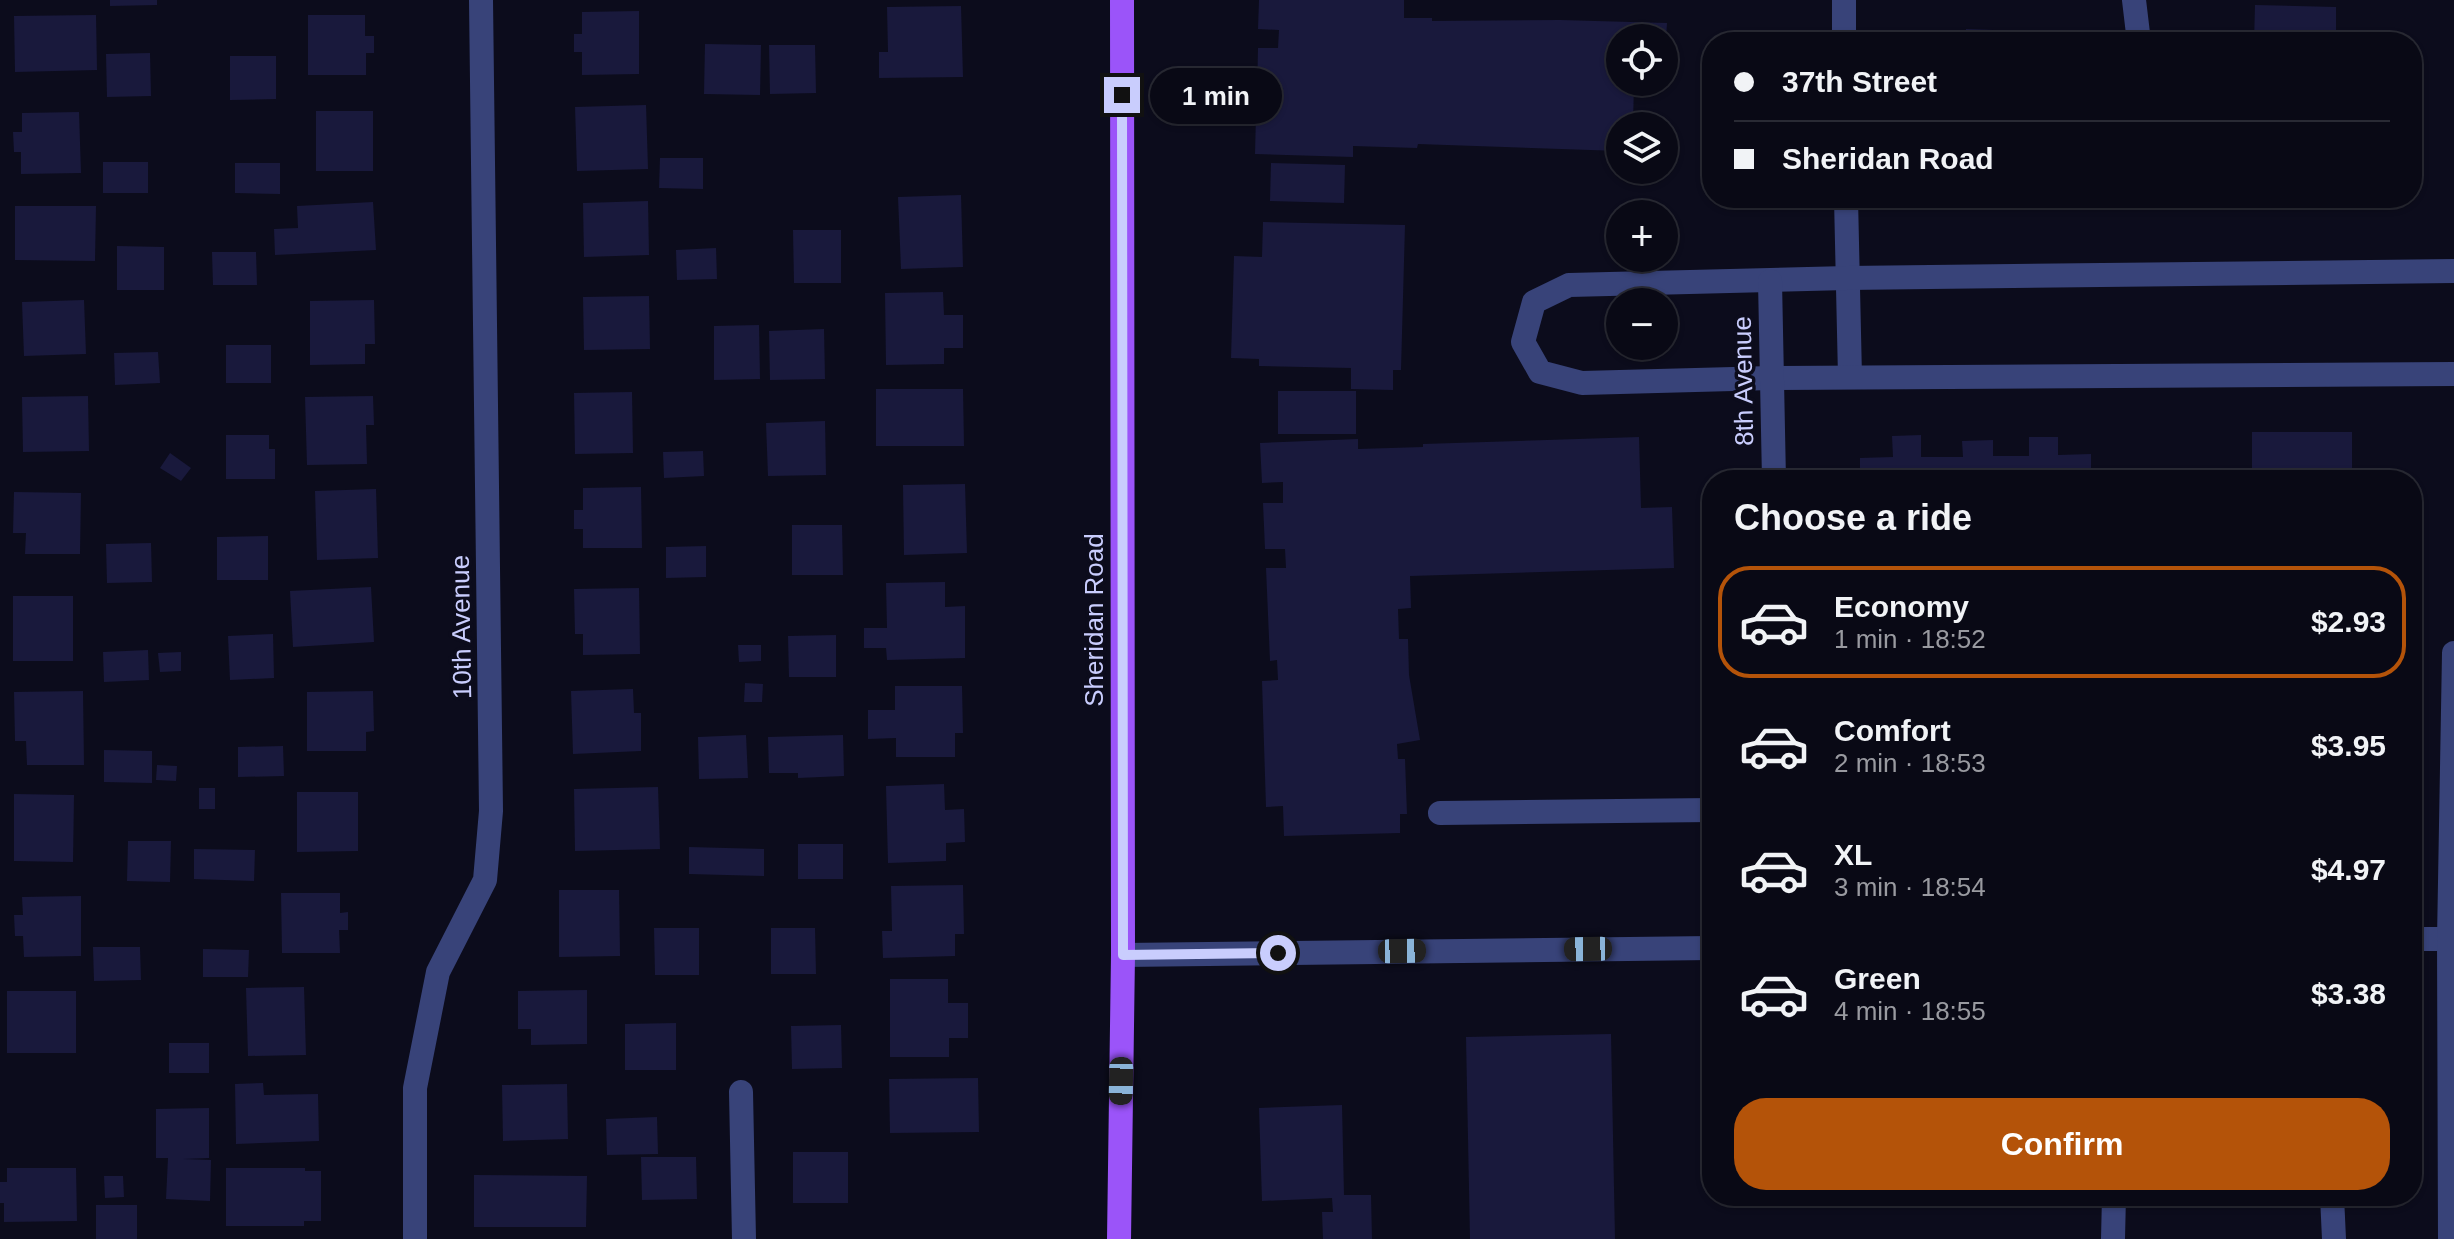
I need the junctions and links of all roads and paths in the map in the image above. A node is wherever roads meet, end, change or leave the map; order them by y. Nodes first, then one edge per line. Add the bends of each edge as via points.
1 (481, 0) edge
2 (1122, 0) edge
3 (1844, 0) edge
4 (2134, 0) edge
5 (1844, 32) edge
6 (2138, 32) edge
7 (1846, 208) edge
8 (2454, 271) edge
9 (1847, 278) junction
10 (1770, 281) junction
11 (2454, 374) edge
12 (1850, 377) junction
13 (1771, 378) junction
14 (1774, 470) edge
15 (2454, 653) edge
16 (1702, 810) edge
17 (1440, 813) dead end
18 (2422, 939) edge
19 (2452, 939) edge
20 (1702, 948) edge
21 (1123, 955) junction
22 (741, 1092) dead end
23 (2114, 1206) edge
24 (2332, 1206) edge
25 (415, 1239) edge
26 (744, 1239) edge
27 (1119, 1239) edge
28 (2113, 1239) edge
29 (2334, 1239) edge
30 (2450, 1239) edge

1 - 25 street, 10th Avenue via 491,811 485,880 438,972 415,1088
2 - 21 main road, Sheridan Road
3 - 5 street
4 - 6 street
7 - 9 street
8 - 9 street
9 - 10 street
9 - 12 street
10 - 13 street, 8th Avenue
10 - 13 street via 1569,285 1534,302 1523,342 1540,372 1582,383
11 - 12 street
12 - 13 street
13 - 14 street, 8th Avenue
15 - 19 street
16 - 17 street
18 - 19 street
19 - 30 street
20 - 21 street
21 - 27 main road, Sheridan Road
22 - 26 street
23 - 28 street
24 - 29 street

